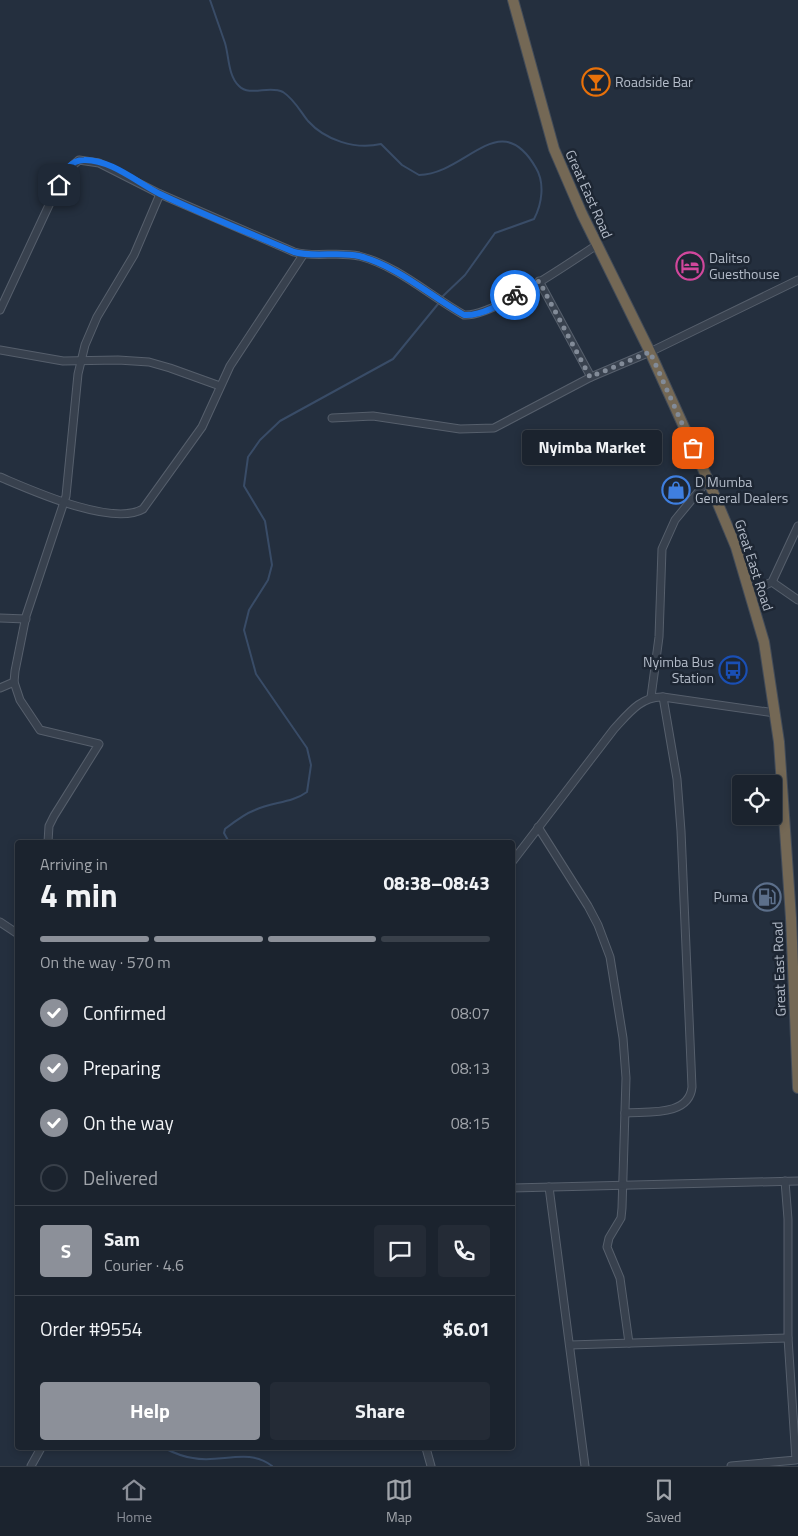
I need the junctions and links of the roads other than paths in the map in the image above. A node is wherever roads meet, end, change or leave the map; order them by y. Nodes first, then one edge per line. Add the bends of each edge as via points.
1 (513, 0) edge
2 (160, 194) junction
3 (597, 245) junction
4 (303, 255) junction
5 (798, 280) edge
6 (539, 281) junction
7 (0, 310) edge
8 (0, 350) edge
9 (650, 352) junction
10 (80, 362) junction
11 (590, 377) junction
12 (220, 386) junction
13 (332, 418) dead end
14 (0, 477) edge
15 (708, 480) junction
16 (64, 503) junction
17 (798, 526) edge
18 (772, 582) junction
19 (750, 592) junction
20 (798, 600) edge
21 (0, 618) edge
22 (26, 619) junction
23 (14, 682) junction
24 (0, 688) edge
25 (652, 697) junction
26 (663, 697) junction
27 (775, 713) junction
28 (538, 827) junction
29 (48, 840) edge
30 (515, 858) edge
31 (0, 922) edge
32 (15, 932) edge
33 (798, 1088) edge
34 (625, 1113) junction
35 (785, 1181) junction
36 (798, 1181) edge
37 (623, 1185) junction
38 (549, 1187) junction
39 (515, 1188) edge
40 (788, 1338) junction
41 (629, 1343) junction
42 (570, 1345) junction
43 (40, 1450) edge
44 (427, 1450) edge
45 (31, 1466) edge
46 (431, 1466) edge
47 (585, 1466) edge
48 (731, 1466) edge

1 - 3 highway, Great East Road via 554,149
2 - 4 street
2 - 7 street via 99,163 84,160 70,166
2 - 10 street via 130,262 92,327
3 - 6 street
3 - 9 highway, Great East Road
4 - 6 street via 343,253 366,258 464,315 500,304
4 - 12 street via 243,344
5 - 9 street
6 - 11 street
8 - 10 street
9 - 11 street
9 - 15 highway, Great East Road
10 - 12 street via 148,362
10 - 16 street
11 - 13 street via 494,428 460,428 373,416
12 - 16 street via 202,427 143,509 134,513 117,513
14 - 16 street
15 - 19 highway, Great East Road via 736,547
15 - 25 street via 675,520 662,550 659,637
16 - 22 street
17 - 18 street
18 - 19 street
18 - 20 street
19 - 27 highway, Great East Road via 770,673
21 - 22 street
22 - 23 street
23 - 24 street
23 - 29 street via 20,700 40,730 99,744 54,816
25 - 26 street
25 - 28 street via 635,707 614,729
26 - 27 street
26 - 34 street via 677,779 681,830 692,1087 689,1098 679,1108
27 - 33 highway, Great East Road via 791,918
28 - 30 street
28 - 34 street via 588,906 610,957 623,1038
31 - 32 street
34 - 37 street
35 - 36 street
35 - 37 street
35 - 40 street
37 - 38 street
37 - 41 street via 621,1218 607,1247 620,1278
38 - 39 street
38 - 42 street
40 - 41 street
40 - 48 street via 796,1460
41 - 42 street
42 - 47 street
43 - 45 street
44 - 46 street

